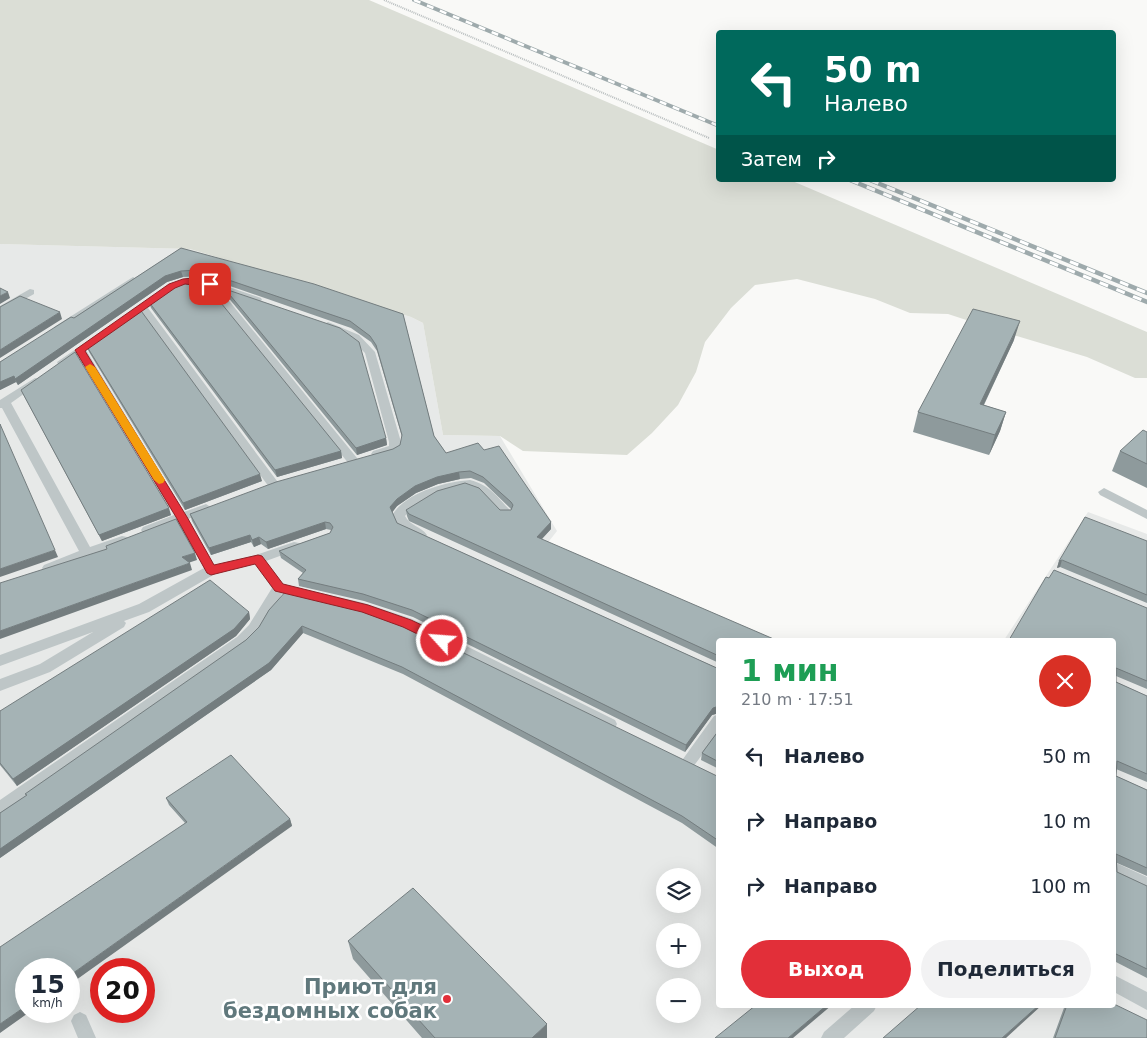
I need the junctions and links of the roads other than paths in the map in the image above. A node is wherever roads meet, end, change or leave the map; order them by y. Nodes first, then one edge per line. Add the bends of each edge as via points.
1 (141, 274) edge
2 (210, 284) junction
3 (30, 292) dead end
4 (264, 303) edge
5 (142, 307) junction
6 (0, 310) edge
7 (319, 322) edge
8 (50, 333) edge
9 (80, 350) junction
10 (2, 403) edge
11 (273, 484) edge
12 (1104, 492) dead end
13 (218, 504) edge
14 (506, 513) edge
15 (1147, 515) edge
16 (181, 517) junction
17 (310, 541) edge
18 (435, 541) edge
19 (86, 554) junction
20 (258, 559) junction
21 (41, 570) edge
22 (211, 570) junction
23 (279, 588) junction
24 (144, 608) junction
25 (0, 661) edge
26 (0, 685) edge
27 (716, 724) edge
28 (627, 732) edge
29 (704, 770) edge
30 (0, 809) edge
31 (1116, 870) edge
32 (1147, 885) edge
33 (1116, 984) edge
34 (1147, 1001) edge
35 (865, 1008) edge
36 (80, 1021) dead end
37 (87, 1038) edge
38 (830, 1038) edge

1 - 8 lane
2 - 4 lane
2 - 5 lane via 193,281 175,285
2 - 7 lane via 349,462 395,448 370,352 346,331
3 - 6 lane
5 - 9 lane
5 - 11 lane
9 - 10 lane
9 - 16 lane
10 - 19 lane
12 - 15 lane
13 - 16 lane
14 - 18 lane via 478,486 470,484 414,500 402,508 398,515 403,525
16 - 19 lane
16 - 22 lane
17 - 20 lane
19 - 21 lane
20 - 22 lane
20 - 23 lane
22 - 24 lane
23 - 28 lane via 364,608 407,623
23 - 30 lane via 254,629 242,641
24 - 25 lane
24 - 26 lane via 45,668
27 - 29 lane via 684,761
31 - 32 lane
33 - 34 lane
35 - 38 lane
36 - 37 lane

